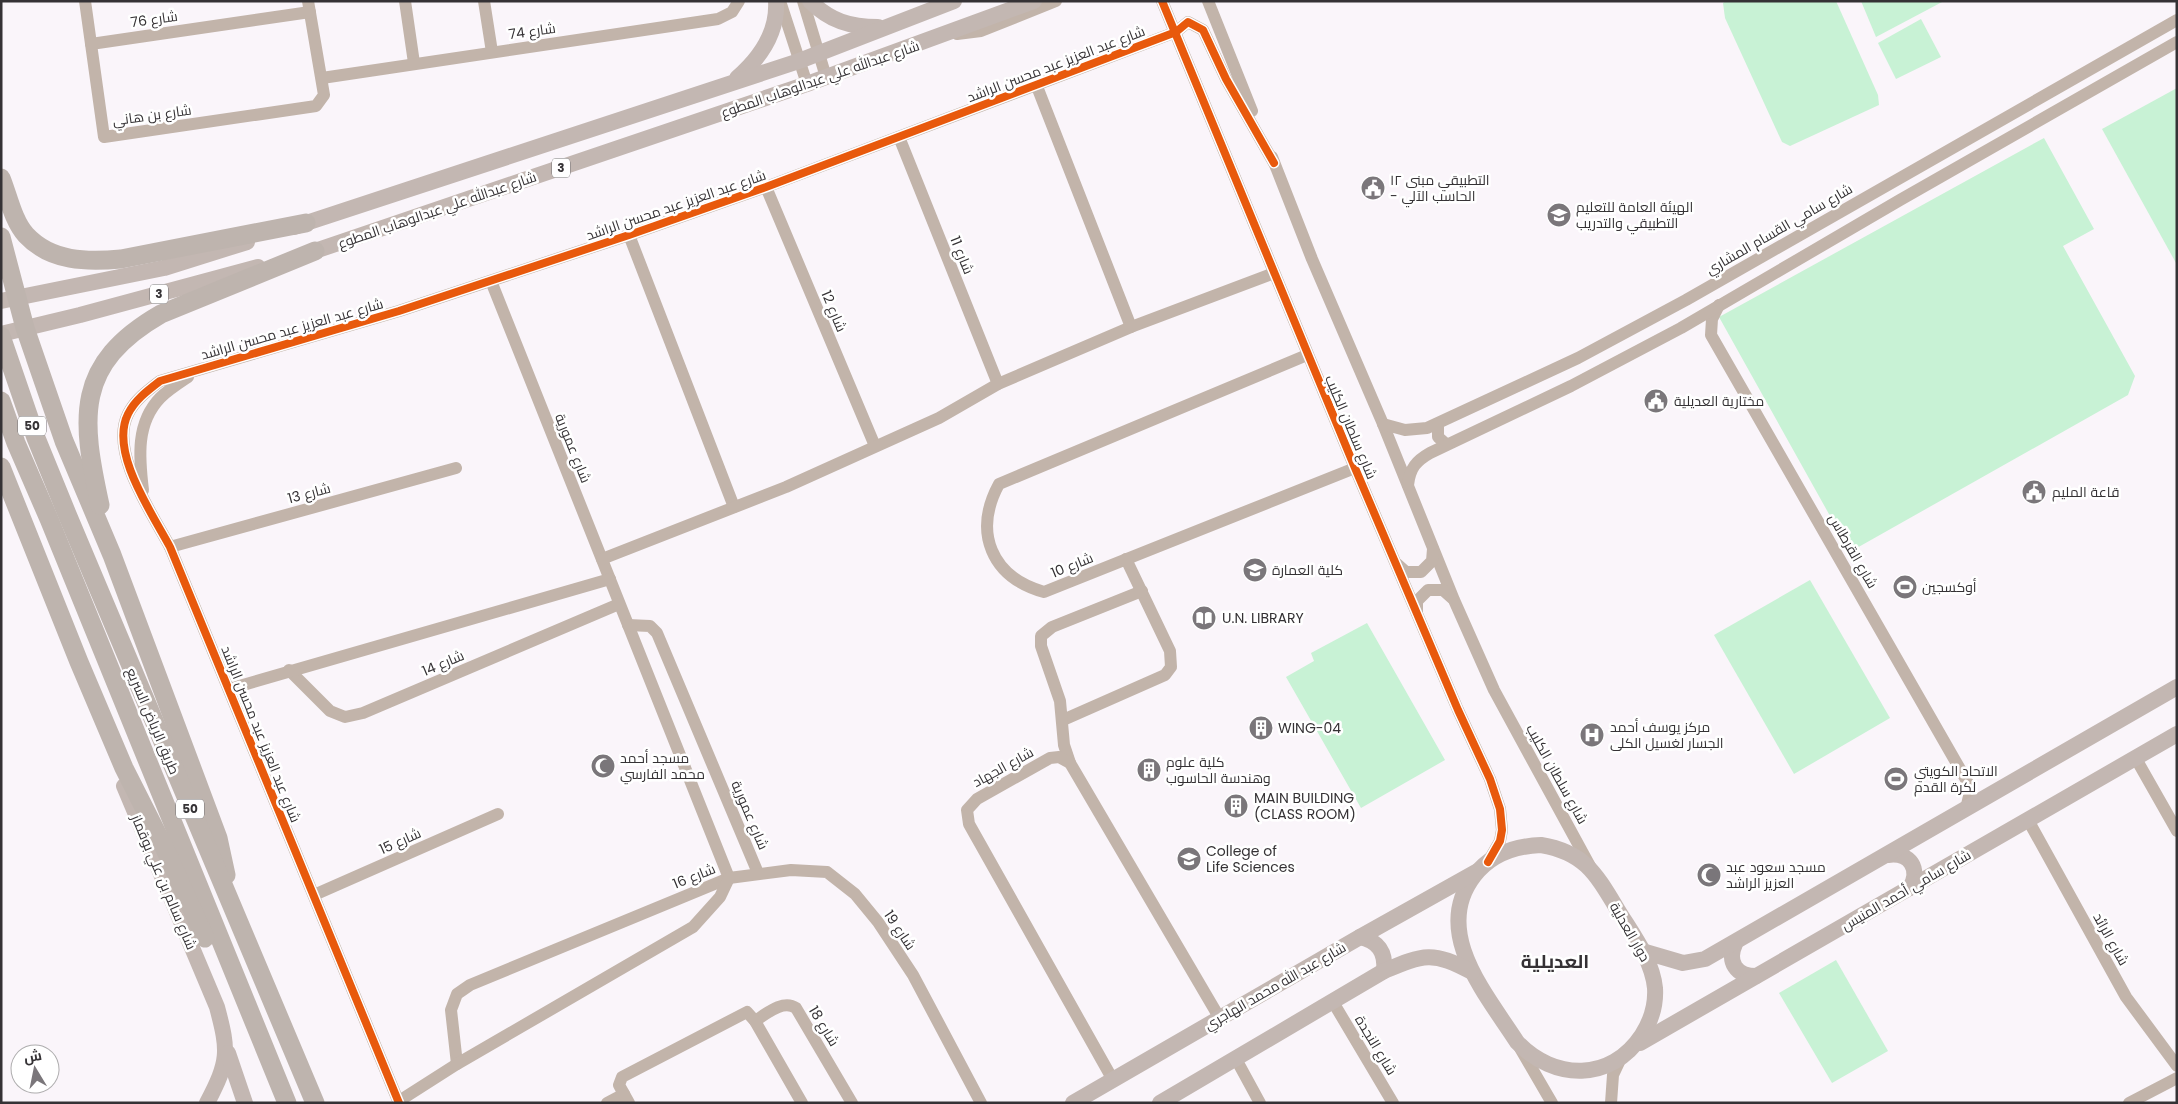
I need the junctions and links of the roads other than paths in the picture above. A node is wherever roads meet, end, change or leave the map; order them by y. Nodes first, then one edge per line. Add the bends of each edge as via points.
1 (85, 1) edge
2 (405, 1) edge
3 (484, 1) edge
4 (739, 1) edge
5 (778, 1) edge
6 (803, 1) edge
7 (810, 1) edge
8 (954, 1) edge
9 (1034, 1) edge
10 (1056, 1) edge
11 (1162, 1) edge
12 (1208, 1) edge
13 (309, 7) edge
14 (2177, 20) edge
15 (898, 24) junction
16 (1176, 32) junction
17 (940, 37) junction
18 (2177, 42) edge
19 (91, 44) junction
20 (492, 52) junction
21 (819, 54) junction
22 (799, 61) junction
23 (414, 63) junction
24 (826, 77) junction
25 (322, 78) junction
26 (807, 84) junction
27 (1036, 84) junction
28 (718, 88) junction
29 (899, 137) junction
30 (1274, 163) junction
31 (1, 178) edge
32 (1891, 183) junction
33 (766, 187) junction
34 (1869, 195) junction
35 (1900, 200) junction
36 (1880, 211) junction
37 (306, 223) junction
38 (629, 235) junction
39 (1, 237) edge
40 (315, 251) junction
41 (1274, 273) junction
42 (491, 281) junction
43 (8, 300) edge
44 (1719, 306) junction
45 (1131, 327) junction
46 (24, 328) junction
47 (1681, 328) junction
48 (1, 335) edge
49 (1711, 335) junction
50 (1307, 355) junction
51 (196, 371) junction
52 (1, 373) edge
53 (998, 384) junction
54 (46, 388) junction
55 (1, 401) edge
56 (1383, 424) junction
57 (1438, 424) junction
58 (1446, 444) junction
59 (875, 446) junction
60 (1, 467) edge
61 (456, 468) dead end
62 (1355, 468) junction
63 (1, 476) edge
64 (1408, 486) junction
65 (144, 496) junction
66 (734, 507) junction
67 (21, 512) junction
68 (58, 517) junction
69 (1432, 546) junction
70 (170, 547) junction
71 (112, 555) junction
72 (602, 559) junction
73 (1126, 559) junction
74 (1395, 562) junction
75 (610, 580) junction
76 (1142, 591) junction
77 (1454, 600) junction
78 (619, 604) junction
79 (1417, 616) junction
80 (628, 625) junction
81 (79, 662) junction
82 (289, 670) junction
83 (2177, 686) edge
84 (229, 689) junction
85 (1063, 720) junction
86 (2177, 734) edge
87 (2135, 757) junction
88 (1070, 763) junction
89 (1968, 782) junction
90 (1996, 792) junction
91 (1966, 809) junction
92 (498, 814) dead end
93 (2028, 820) junction
94 (2177, 831) edge
95 (1888, 855) junction
96 (1483, 867) junction
97 (1591, 868) junction
98 (758, 873) junction
99 (728, 878) junction
100 (1910, 888) junction
101 (314, 896) junction
102 (228, 899) junction
103 (1360, 937) junction
104 (1734, 944) junction
105 (1642, 951) junction
106 (1384, 971) junction
107 (1472, 972) junction
108 (1756, 976) junction
109 (1333, 1002) junction
110 (1219, 1017) junction
111 (755, 1021) junction
112 (1517, 1042) junction
113 (1636, 1045) junction
114 (227, 1049) junction
115 (264, 1052) junction
116 (1621, 1058) junction
117 (1236, 1059) junction
118 (456, 1064) junction
119 (2177, 1066) edge
120 (2177, 1078) edge
121 (1113, 1080) junction
122 (626, 1098) edge
123 (399, 1102) edge
124 (207, 1103) edge
125 (245, 1103) edge
126 (287, 1103) edge
127 (316, 1103) edge
128 (607, 1103) edge
129 (802, 1103) edge
130 (852, 1103) edge
131 (981, 1103) edge
132 (1073, 1103) edge
133 (1160, 1103) edge
134 (1260, 1103) edge
135 (1393, 1103) edge
136 (1552, 1103) edge
137 (1611, 1103) edge
138 (2129, 1103) edge

1 - 19 street, شارع بن هاني
2 - 23 street
3 - 20 street
4 - 20 street, شارع 74 via 732,12 718,19
5 - 22 street
5 - 28 main road via 773,29 765,48 753,65
6 - 21 street
7 - 15 main road via 838,22 858,27
8 - 15 main road, شارع عبدالله علي عبدالوهاب المطوع / 3
9 - 17 main road, شارع عبدالله علي عبدالوهاب المطوع / 3
10 - 17 street via 981,31
11 - 16 street, شارع سلطان الكليب
12 - 30 street, شارع سلطان الكليب
13 - 19 street, شارع 76
13 - 25 street
14 - 32 street, شارع سامي القسام المشاري
15 - 21 main road, شارع عبدالله علي عبدالوهاب المطوع / 3
16 - 27 street, شارع عبد العزيز عبد محسن الراشد
16 - 30 street, شارع عبد العزيز عبد محسن الراشد via 1188,22 1203,30 1226,79
16 - 41 street, شارع سلطان الكليب
17 - 24 main road, شارع عبدالله علي عبدالوهاب المطوع / 3
18 - 35 street
19 - 25 street, شارع بن هاني via 104,137 310,108 322,101
20 - 23 street, شارع 74
21 - 22 main road, شارع عبدالله علي عبدالوهاب المطوع / 3
21 - 24 street
22 - 26 street
22 - 28 main road, شارع عبدالله علي عبدالوهاب المطوع / 3
23 - 25 street, شارع 74
24 - 26 main road, شارع عبدالله علي عبدالوهاب المطوع / 3
26 - 40 main road, شارع عبدالله علي عبدالوهاب المطوع / 3
27 - 29 street, شارع عبد العزيز عبد محسن الراشد
27 - 45 street
28 - 37 main road, شارع عبدالله علي عبدالوهاب المطوع / 3
29 - 33 street, شارع عبد العزيز عبد محسن الراشد
29 - 53 street, شارع 11
30 - 56 street, شارع سلطان الكليب
31 - 37 highway via 25,234 43,249 70,259 121,259
32 - 34 street, شارع سامي القسام المشاري
32 - 35 street via 1891,191
33 - 38 street, شارع عبد العزيز عبد محسن الراشد
33 - 59 street, شارع 12
34 - 36 street via 1876,200
34 - 57 street, شارع سامي القسام المشاري via 1578,358
35 - 36 street
36 - 44 street
37 - 43 main road, شارع عبدالله علي عبدالوهاب المطوع / 3 via 164,268
38 - 42 street, شارع عبد العزيز عبد محسن الراشد
38 - 66 street
39 - 43 highway
40 - 46 main road, شارع عبدالله علي عبدالوهاب المطوع / 3
40 - 71 highway via 161,314 138,327 105,362 92,387 87,412 87,439
41 - 45 street
41 - 50 street, شارع سلطان الكليب
42 - 51 street, شارع عبد العزيز عبد محسن الراشد
42 - 72 street, شارع عمورية
43 - 46 highway
44 - 47 street
44 - 49 street via 1712,319
45 - 53 street
46 - 48 main road, شارع عبدالله علي عبدالوهاب المطوع / 3
46 - 54 highway
47 - 49 street
47 - 58 street via 1578,382
48 - 68 highway, طريق الرياض السريع / 50 via 36,438
49 - 89 street, شارع القرطاس
50 - 62 street, شارع سلطان الكليب
50 - 73 street, شارع 10 via 1000,484 992,497 986,528 995,557 1004,570 1029,588 1044,592
51 - 65 street, شارع عبد العزيز عبد محسن الراشد via 160,398 148,416 140,436
51 - 65 street, شارع عبد العزيز عبد محسن الراشد via 160,381 140,397 127,415 122,433 125,454 129,470
52 - 54 highway via 18,370 29,374
53 - 59 street via 939,418
54 - 71 highway via 64,441
55 - 68 highway, طريق الرياض السريع / 50 via 16,443
56 - 57 street, شارع سامي القسام المشاري via 1416,430
56 - 64 street, شارع سلطان الكليب
57 - 58 street via 1438,436
58 - 64 street via 1415,463
59 - 66 street
60 - 67 highway
61 - 70 street, شارع 13
62 - 73 street, شارع 10
62 - 74 street, شارع سلطان الكليب
63 - 67 highway
64 - 69 street, شارع سلطان الكليب
65 - 70 street, شارع عبد العزيز عبد محسن الراشد
66 - 72 street
67 - 81 highway
68 - 102 highway, طريق الرياض السريع / 50
68 - 115 highway, طريق الرياض السريع / 50
69 - 74 street via 1432,561 1421,572 1406,572
69 - 77 street, شارع سلطان الكليب
70 - 84 street, شارع عبد العزيز عبد محسن الراشد
71 - 102 highway via 218,838
72 - 75 street, شارع عمورية
73 - 76 street
74 - 79 street, شارع سلطان الكليب
75 - 78 street, شارع عمورية
75 - 82 street
76 - 85 street via 1052,627 1041,636 1040,646 1060,701
76 - 85 street via 1170,651 1172,662 1169,672
77 - 79 street via 1443,590 1428,590 1417,601
77 - 97 street, شارع سلطان الكليب via 1494,690
78 - 80 street, شارع عمورية
78 - 82 street, شارع 14 via 363,713 345,717 330,711
79 - 96 street, شارع سلطان الكليب via 1490,779 1500,809 1500,840
80 - 98 street, شارع عمورية via 650,626 658,633
80 - 99 street, شارع عمورية
81 - 114 main road, شارع سالم بن علي بوقماز via 105,739 217,1007
81 - 115 highway via 124,768 165,848 239,1015
82 - 84 street
83 - 90 main road
84 - 101 street, شارع عبد العزيز عبد محسن الراشد
85 - 88 street via 1064,744
86 - 87 main road, شارع سامي أحمد المنيس
87 - 93 main road, شارع سامي أحمد المنيس
87 - 94 street
88 - 110 street
88 - 121 street, شارع الجهاد via 1059,757 1050,758 977,798 970,804 966,815
89 - 90 street via 1981,790
89 - 91 street
90 - 91 main road
91 - 95 main road
92 - 101 street, شارع 15
93 - 100 main road, شارع سامي أحمد المنيس
93 - 119 street, شارع الرائد via 2126,997
95 - 100 main road via 1906,856 1912,863 1916,871
95 - 104 main road
96 - 97 main road, دوار العدلية via 1513,849 1541,845 1568,852
96 - 103 main road, شارع عبد الله محمد الهاجري
96 - 107 main road, دوار العدلية via 1464,894 1458,920 1462,946
97 - 105 main road, دوار العدلية
98 - 99 street, شارع 19
98 - 131 street, شارع 19 via 791,870 828,872 855,894 913,975
99 - 118 street, شارع 16 via 720,897 694,927
99 - 118 street, شارع 16 via 470,985 458,994 451,1010
100 - 108 main road, شارع سامي أحمد المنيس
101 - 123 street, شارع عبد العزيز عبد محسن الراشد
102 - 127 highway, طريق الرياض السريع / 50
103 - 106 main road via 1377,944 1383,952
103 - 110 main road, شارع عبد الله محمد الهاجري
104 - 105 main road via 1705,959 1683,963
104 - 108 main road via 1732,963 1737,971 1746,976
105 - 113 main road, دوار العدلية via 1651,969 1655,989 1647,1028
106 - 107 main road via 1424,957 1446,958
106 - 109 main road
107 - 112 main road, دوار العدلية
108 - 113 main road, شارع سامي أحمد المنيس
109 - 117 main road
109 - 135 street, شارع النجدة
110 - 121 main road, شارع عبد الله محمد الهاجري
111 - 122 street via 749,1012 742,1013 625,1075 620,1080
111 - 129 street
111 - 130 street, شارع 18 via 780,1006 796,1008
112 - 116 main road, دوار العدلية via 1541,1062 1572,1071 1597,1068
112 - 136 street
113 - 116 main road, دوار العدلية
114 - 124 main road, شارع سالم بن علي بوقماز via 223,1070
114 - 125 main road
115 - 126 highway, طريق الرياض السريع / 50
116 - 137 street via 1613,1075
117 - 133 main road
117 - 134 street
118 - 123 street, شارع 16
120 - 138 street
121 - 132 main road, شارع عبد الله محمد الهاجري
122 - 128 street

